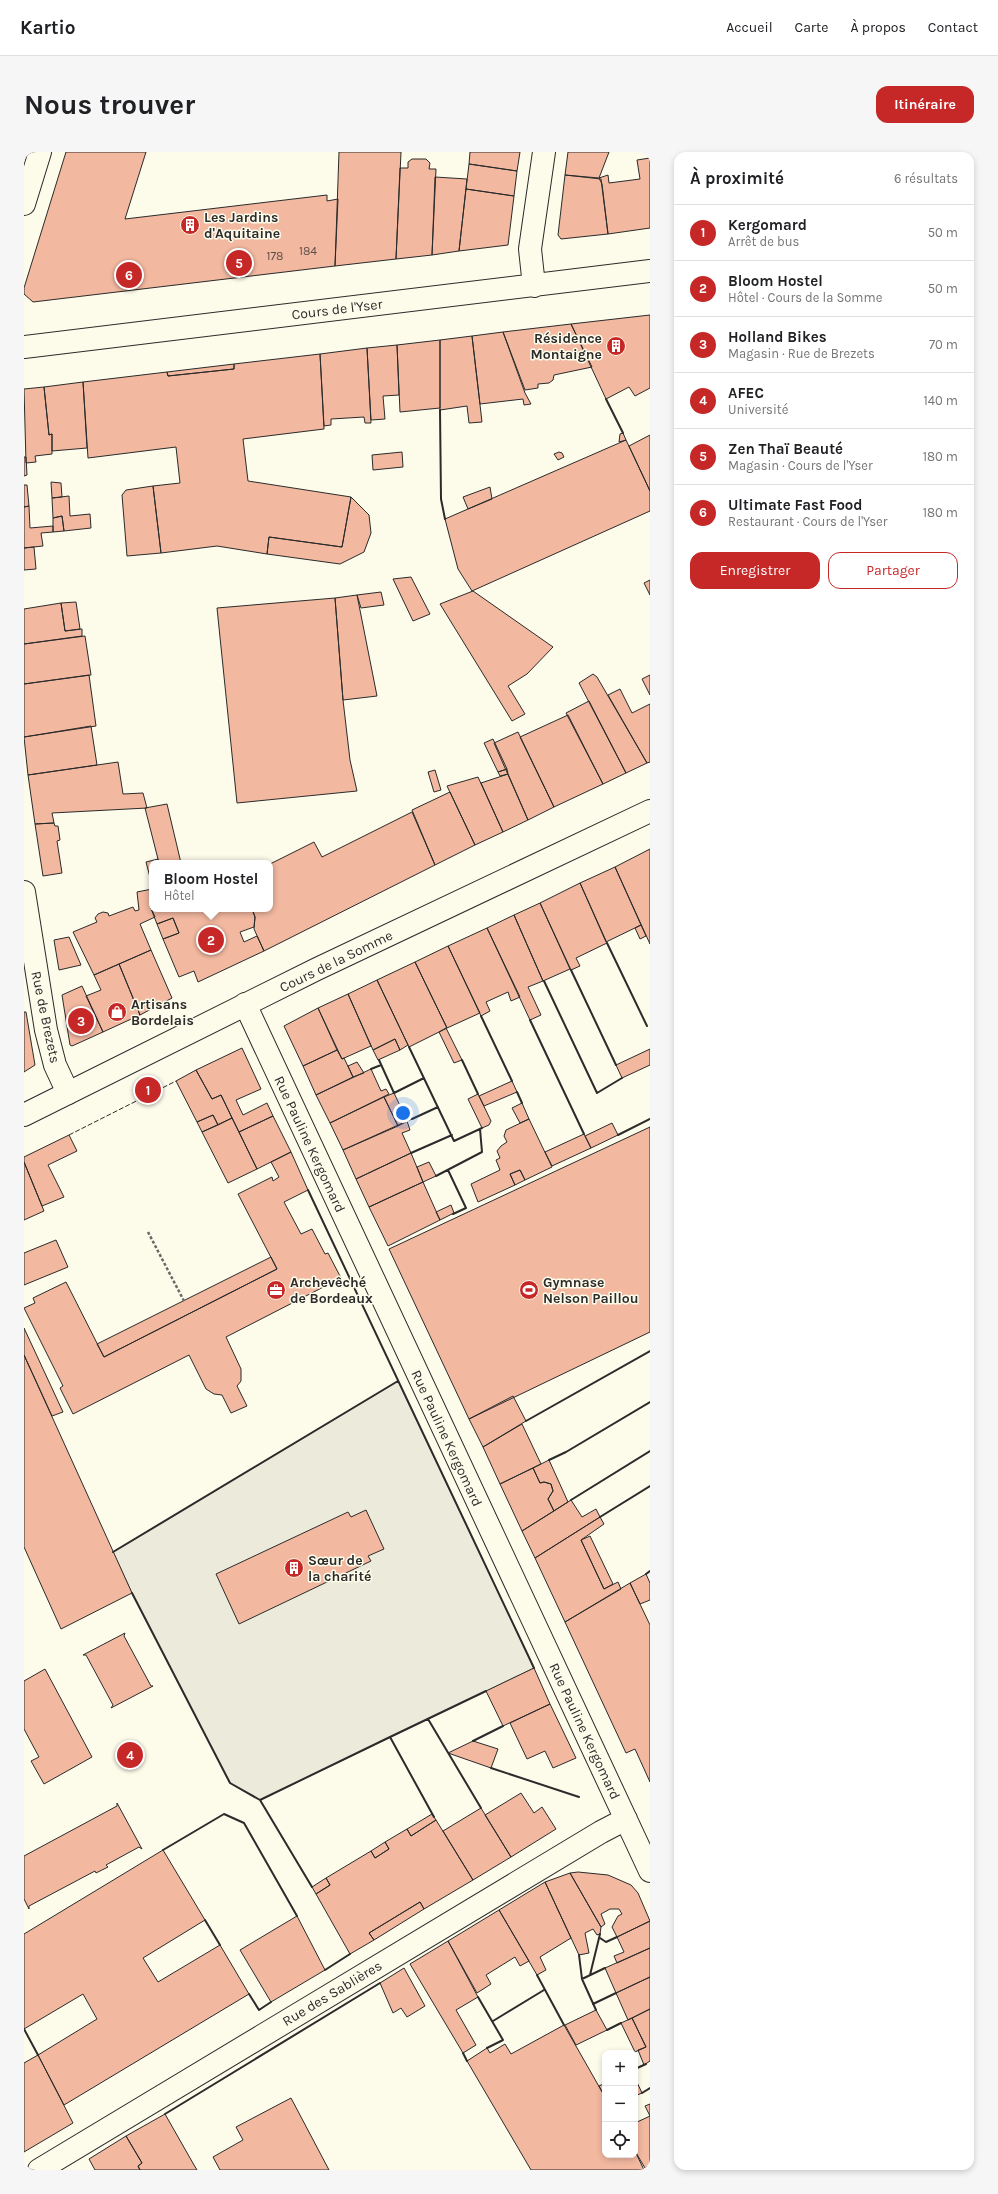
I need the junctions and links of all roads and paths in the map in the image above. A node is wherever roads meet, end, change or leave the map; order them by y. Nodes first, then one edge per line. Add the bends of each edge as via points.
1 (40, 152) edge
2 (544, 152) edge
3 (24, 204) edge
4 (650, 271) edge
5 (534, 286) junction
6 (24, 347) edge
7 (650, 811) edge
8 (24, 892) edge
9 (245, 1004) junction
10 (68, 1093) junction
11 (24, 1115) edge
12 (148, 1232) dead end
13 (184, 1301) dead end
14 (626, 1819) junction
15 (650, 1871) edge
16 (66, 2163) edge
17 (39, 2170) edge

1 - 3 street
2 - 5 street via 530,249
4 - 5 street, Cours de l'Yser
5 - 6 street, Cours de l'Yser
7 - 9 street, Cours de la Somme
8 - 10 street, Rue de Brezets via 46,1030 55,1065
9 - 10 street, Cours de la Somme
9 - 14 street, Rue Pauline Kergomard
10 - 11 street, Cours de la Somme
12 - 13 path
14 - 15 street, Rue Pauline Kergomard
14 - 16 street, Rue des Sablières via 594,1836
16 - 17 street, Rue des Sablières

